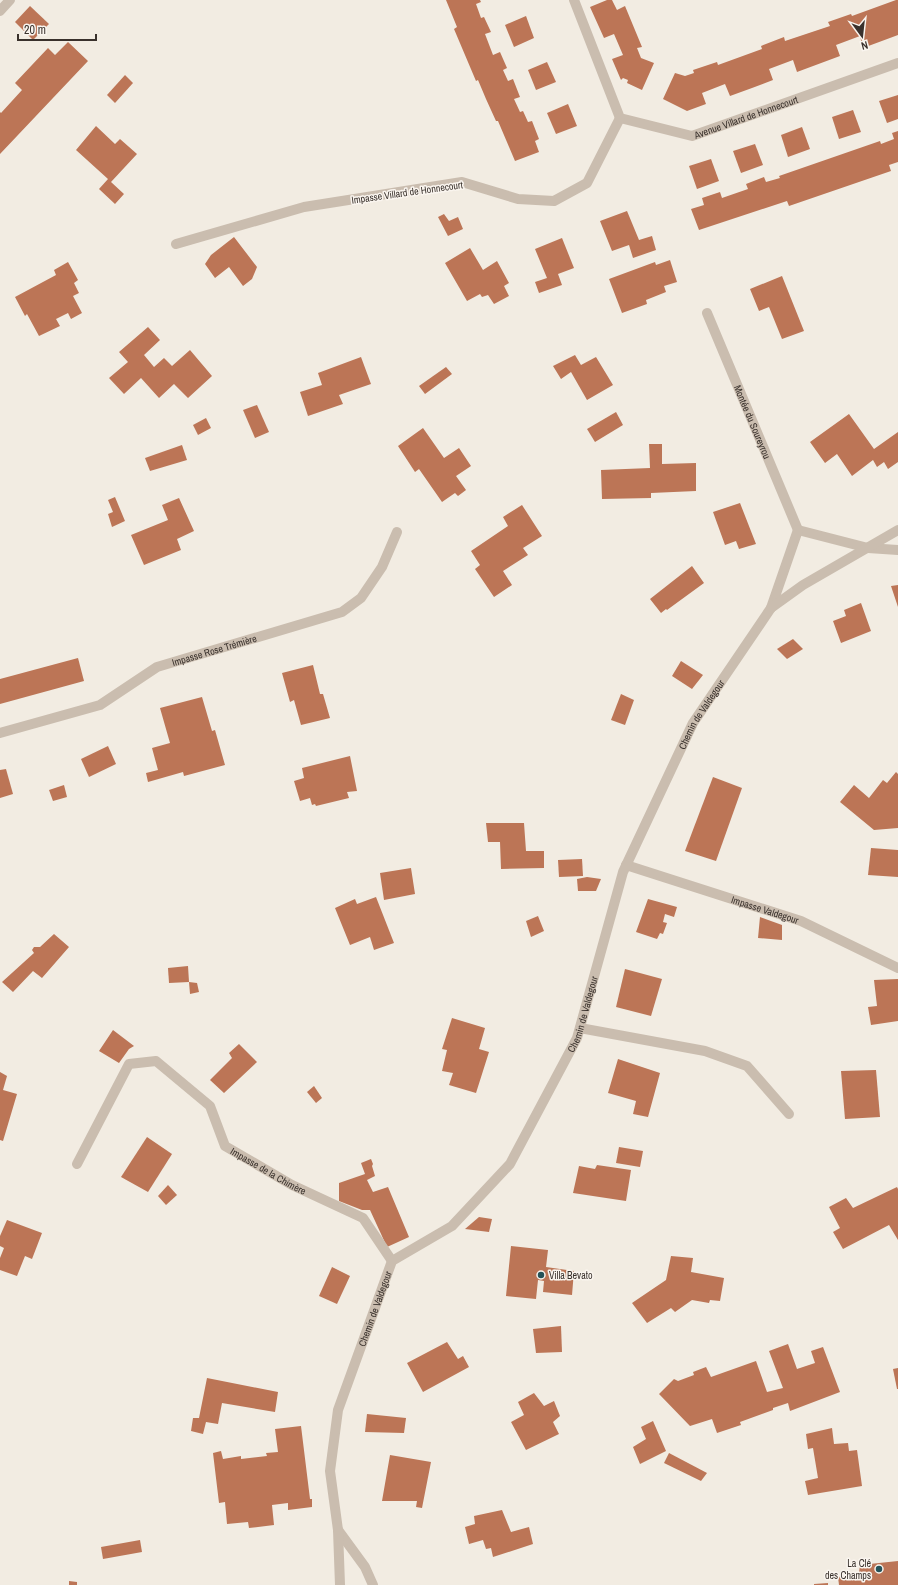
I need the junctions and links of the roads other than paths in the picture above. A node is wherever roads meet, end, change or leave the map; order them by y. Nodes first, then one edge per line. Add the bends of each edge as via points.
1 (10, 0) edge
2 (574, 0) edge
3 (0, 11) edge
4 (898, 63) edge
5 (620, 118) junction
6 (176, 244) dead end
7 (707, 313) dead end
8 (798, 530) junction
9 (898, 530) edge
10 (397, 532) dead end
11 (868, 548) junction
12 (898, 550) edge
13 (771, 608) junction
14 (0, 733) edge
15 (626, 865) junction
16 (898, 968) edge
17 (580, 1028) junction
18 (789, 1114) dead end
19 (77, 1164) dead end
20 (392, 1261) junction
21 (338, 1530) junction
22 (340, 1585) edge
23 (373, 1585) edge

1 - 3 street
2 - 5 street
4 - 5 street, Avenue Villard de Honnecourt via 692,136
5 - 6 street, Impasse Villard de Honnecourt via 587,183 554,201 518,199 462,182 304,207
7 - 8 street, Montée du Soureyrou
8 - 11 street
8 - 13 street
9 - 11 street, Chemin de Valdegour
10 - 14 street, Impasse Rose Trémière via 382,567 361,598 342,612 157,667 100,705
11 - 12 street
11 - 13 street, Chemin de Valdegour via 803,585
13 - 15 street, Chemin de Valdegour via 692,723
15 - 16 street, Impasse Valdegour via 801,921
15 - 17 street, Chemin de Valdegour
17 - 18 street via 705,1051 747,1066
17 - 20 street, Chemin de Valdegour via 510,1164 452,1226
19 - 20 street, Impasse de la Chimère via 130,1064 156,1061 210,1106 225,1146 292,1185 363,1218
20 - 21 street, Chemin de Valdegour via 338,1410 330,1471
21 - 22 street, Chemin de Valdegour
21 - 23 street, Chemin de Valdegour via 365,1567

